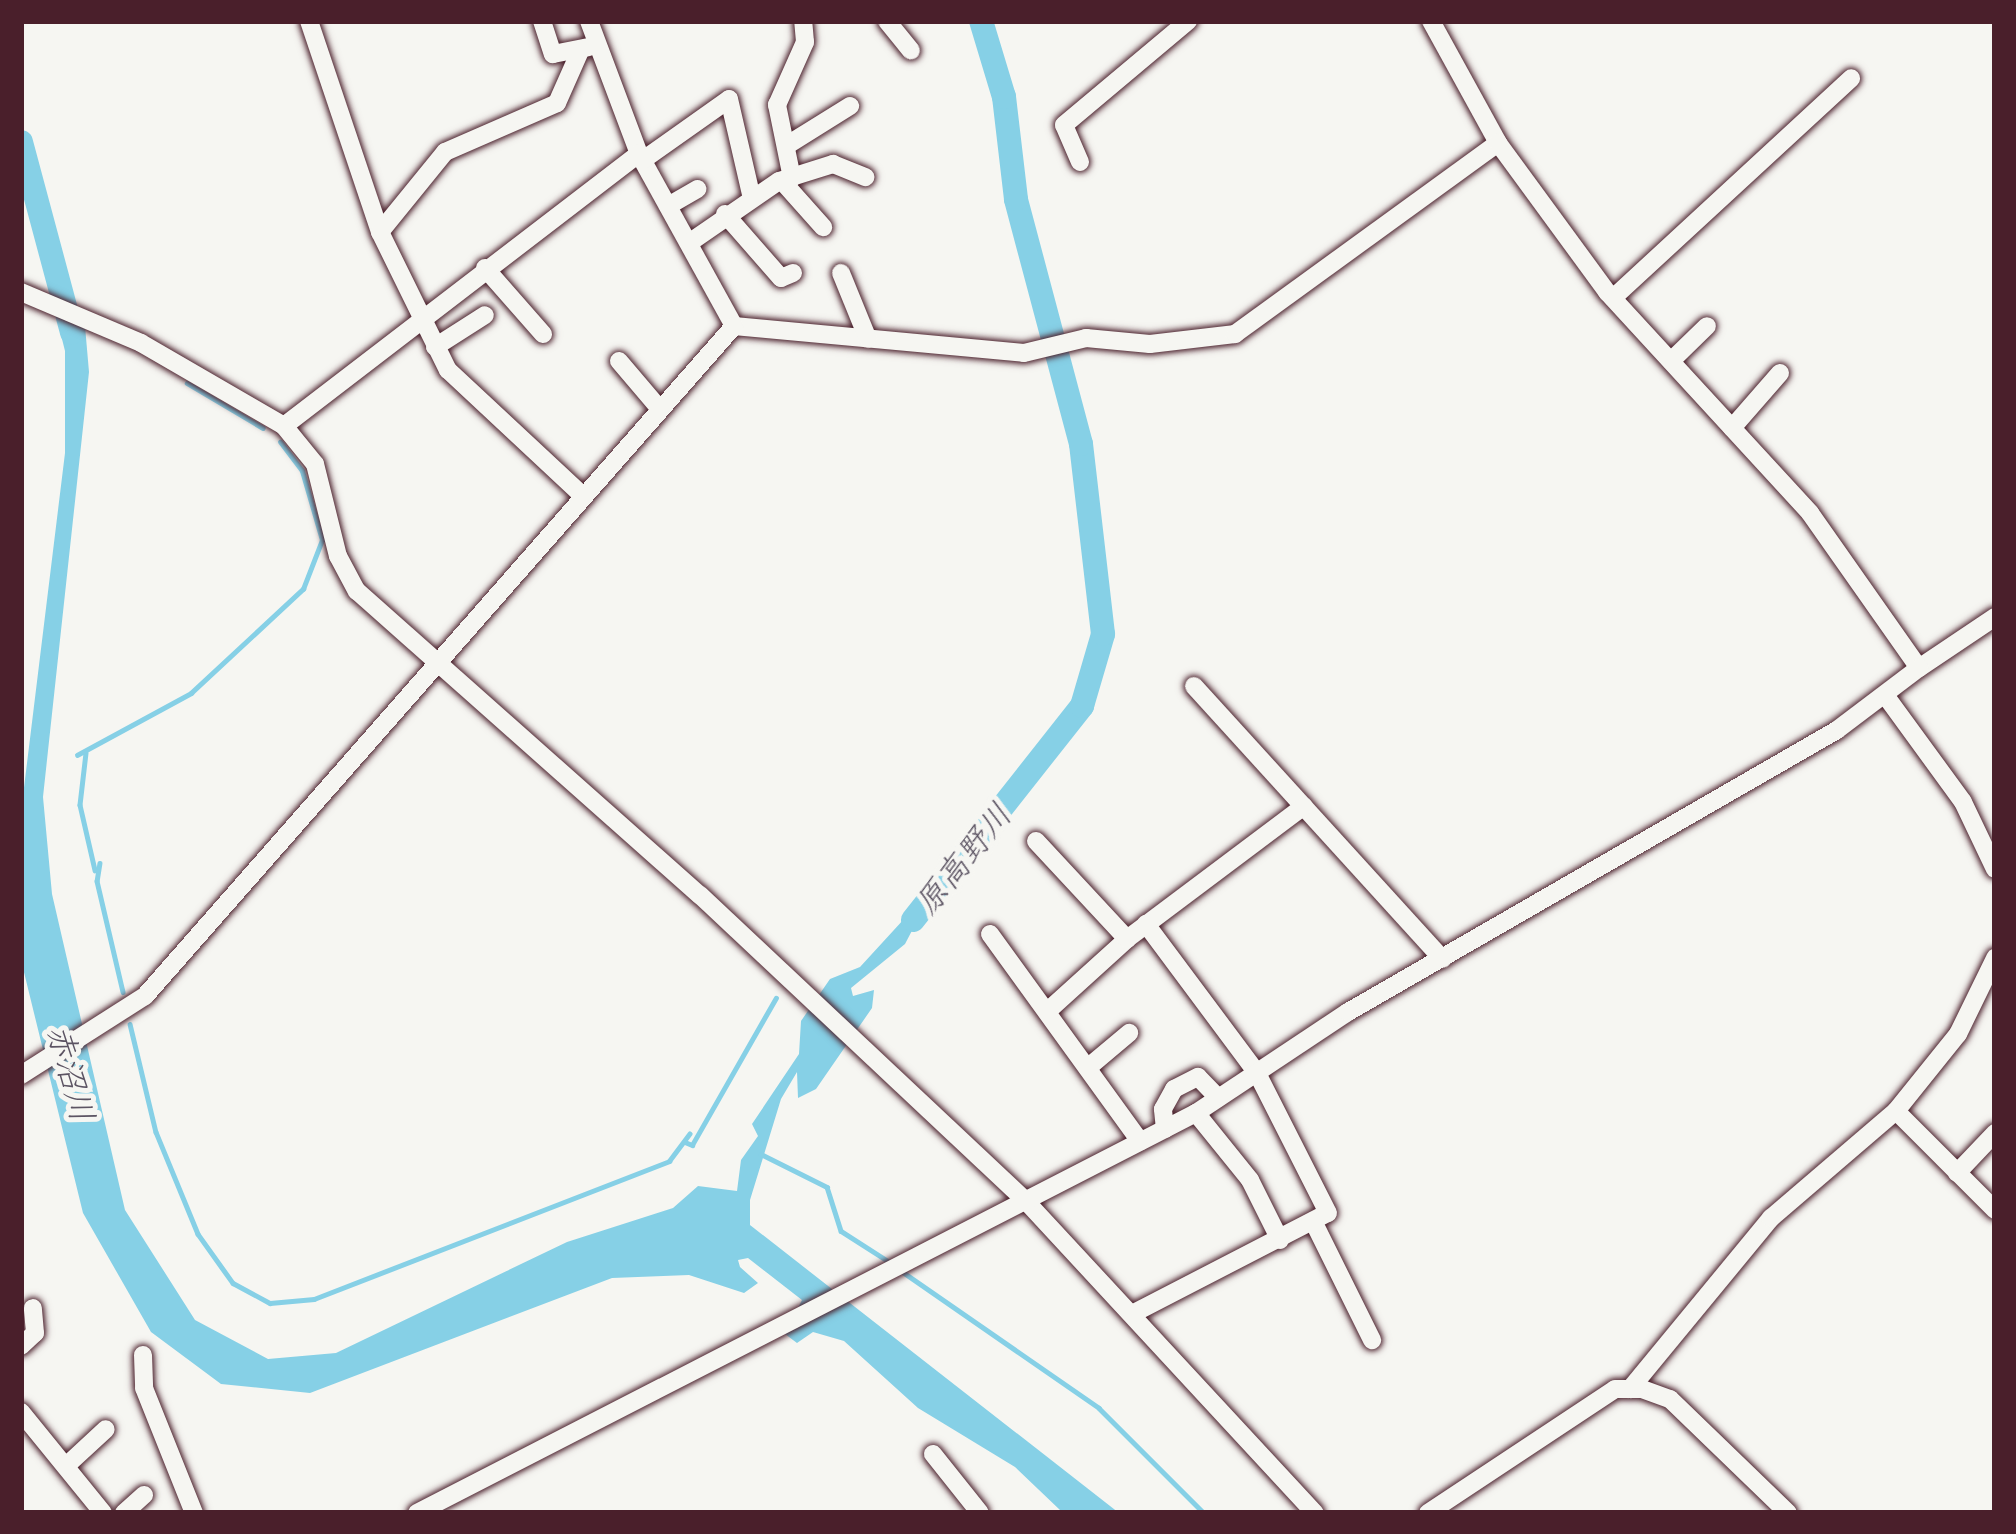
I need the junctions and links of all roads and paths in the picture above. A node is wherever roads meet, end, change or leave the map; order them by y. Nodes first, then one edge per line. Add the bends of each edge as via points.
1 (309, 21) edge
2 (542, 21) edge
3 (589, 21) edge
4 (803, 21) edge
5 (887, 21) edge
6 (1188, 21) edge
7 (1431, 21) edge
8 (586, 48) junction
9 (911, 51) dead end
10 (1851, 78) dead end
11 (850, 106) dead end
12 (1498, 143) junction
13 (789, 144) junction
14 (641, 157) junction
15 (1080, 162) dead end
16 (866, 177) dead end
17 (787, 179) junction
18 (698, 189) dead end
19 (751, 194) junction
20 (668, 206) junction
21 (724, 214) junction
22 (823, 227) dead end
23 (380, 232) junction
24 (689, 244) junction
25 (485, 268) junction
26 (794, 273) dead end
27 (841, 273) dead end
28 (21, 292) edge
29 (1613, 298) junction
30 (485, 315) dead end
31 (420, 320) junction
32 (734, 326) junction
33 (1707, 326) dead end
34 (543, 334) dead end
35 (868, 339) junction
36 (435, 347) junction
37 (619, 361) dead end
38 (1671, 361) junction
39 (1780, 374) dead end
40 (659, 408) junction
41 (284, 426) junction
42 (1732, 428) junction
43 (582, 495) junction
44 (1995, 616) edge
45 (437, 664) junction
46 (1919, 668) junction
47 (1194, 686) dead end
48 (1885, 695) junction
49 (1304, 806) junction
50 (1036, 841) dead end
51 (1995, 869) edge
52 (1146, 924) junction
53 (990, 934) dead end
54 (1127, 939) junction
55 (1442, 958) junction
56 (1995, 958) edge
57 (1051, 1009) junction
58 (1130, 1033) dead end
59 (1091, 1065) junction
60 (1257, 1072) junction
61 (21, 1075) edge
62 (1218, 1098) junction
63 (1896, 1111) junction
64 (1196, 1113) junction
65 (1165, 1129) junction
66 (1995, 1132) edge
67 (1140, 1141) junction
68 (1957, 1173) junction
69 (1024, 1199) junction
70 (1995, 1210) edge
71 (1313, 1221) junction
72 (1280, 1240) junction
73 (33, 1308) dead end
74 (1132, 1314) junction
75 (1372, 1340) dead end
76 (21, 1346) edge
77 (143, 1355) dead end
78 (1630, 1389) junction
79 (21, 1412) edge
80 (106, 1429) dead end
81 (933, 1454) dead end
82 (66, 1466) junction
83 (144, 1495) dead end
84 (103, 1513) edge
85 (124, 1513) edge
86 (194, 1513) edge
87 (417, 1513) edge
88 (980, 1513) edge
89 (1315, 1513) edge
90 (1428, 1513) edge
91 (1788, 1513) edge

1 - 23 street
2 - 8 street via 553,54
3 - 8 street
4 - 13 street via 805,42 778,105
5 - 9 street
6 - 15 street via 1064,125
7 - 12 street
8 - 14 street
8 - 23 street via 557,103 445,152
10 - 29 street
11 - 13 street
12 - 29 street
12 - 35 street via 1234,334 1150,344 1086,338 1024,353
13 - 17 street
14 - 19 street via 733,100
14 - 20 street
14 - 25 street
16 - 17 street via 832,164
17 - 19 street
17 - 22 street
18 - 20 street
19 - 21 street
20 - 24 street
21 - 24 street
21 - 26 street via 781,278
23 - 31 street
24 - 32 street
25 - 31 street
25 - 34 street
27 - 35 street
28 - 41 street
29 - 38 street
30 - 36 street
31 - 36 street
31 - 41 street
32 - 35 street
32 - 40 street
33 - 38 street
36 - 43 street via 458,386
37 - 40 street
38 - 42 street
39 - 42 street
40 - 43 street
41 - 45 street via 315,464 348,578
42 - 46 street via 1810,512
43 - 45 street
44 - 46 street
45 - 61 street via 145,996
45 - 69 street
46 - 48 street
47 - 49 street
48 - 51 street via 1963,802
48 - 55 street
49 - 52 street
49 - 55 street
50 - 54 street
52 - 54 street
52 - 60 street
53 - 57 street
54 - 57 street
55 - 60 street
56 - 63 street via 1958,1034
57 - 59 street
58 - 59 street
59 - 67 street
60 - 62 street
60 - 71 street via 1328,1213
62 - 64 street
62 - 65 street via 1193,1078 1168,1094
63 - 68 street
63 - 78 street via 1771,1218
64 - 65 street
64 - 72 street via 1250,1180
65 - 67 street
66 - 68 street
67 - 69 street
68 - 70 street
69 - 74 street
69 - 87 street
71 - 72 street
71 - 75 street
72 - 74 street
73 - 76 street via 34,1333
74 - 89 street
77 - 86 street via 144,1388
78 - 90 street via 1615,1390
78 - 91 street via 1670,1399
79 - 82 street
80 - 82 street
81 - 88 street
82 - 84 street
83 - 85 street

